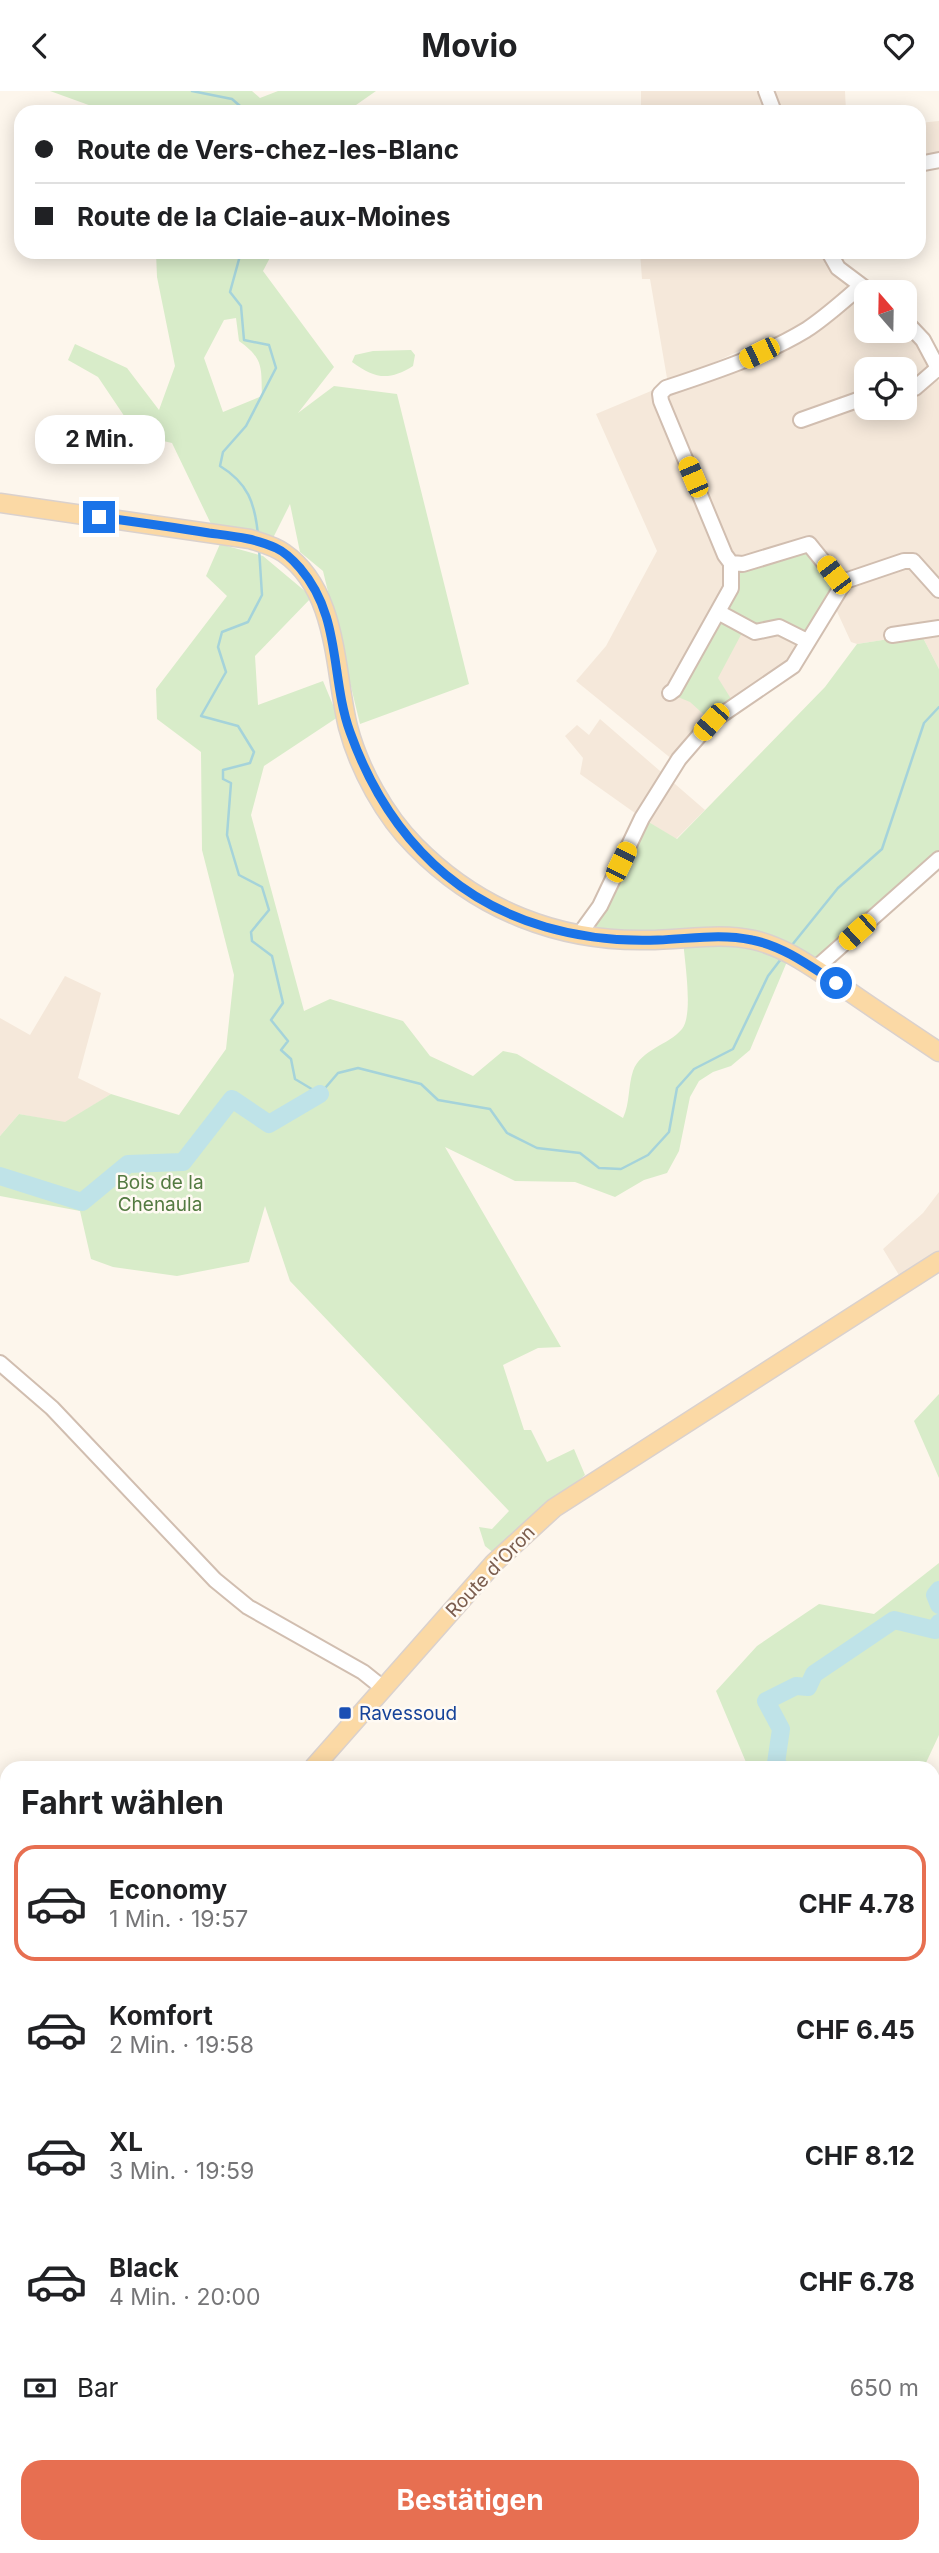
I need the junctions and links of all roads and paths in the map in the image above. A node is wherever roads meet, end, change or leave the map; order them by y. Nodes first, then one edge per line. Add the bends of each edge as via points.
1 (833, 259) edge
2 (854, 280) edge
3 (854, 297) edge
4 (917, 334) edge
5 (939, 369) edge
6 (917, 386) edge
7 (854, 401) edge
8 (801, 420) dead end
9 (0, 503) edge
10 (732, 563) junction
11 (845, 581) junction
12 (939, 590) edge
13 (718, 613) junction
14 (939, 628) edge
15 (892, 635) dead end
16 (807, 641) junction
17 (670, 693) dead end
18 (939, 859) edge
19 (579, 935) junction
20 (815, 969) junction
21 (939, 1052) edge
22 (939, 1261) edge
23 (939, 1268) edge
24 (869, 1308) junction
25 (0, 1363) edge
26 (383, 1688) junction
27 (319, 1761) edge

1 - 2 street
3 - 10 street via 804,331 660,394
4 - 5 street
5 - 6 street
7 - 8 street
9 - 19 main road via 250,539 292,559 319,594 349,729 388,812 421,852 484,901 525,920
10 - 11 street via 743,564 809,544 834,575
10 - 13 street via 731,588
11 - 12 street via 913,561
11 - 16 street
13 - 16 street via 755,632 779,627
13 - 17 street
14 - 15 street
16 - 19 street via 793,666 711,722 679,759 642,818 600,906
18 - 20 street
19 - 20 main road via 622,941 729,936 773,946
20 - 21 main road
22 - 24 main road
23 - 24 main road
24 - 26 main road, Route d'Oron via 580,1490 526,1532
25 - 26 street via 52,1408 215,1580 248,1607
26 - 27 main road, Route d'Oron

